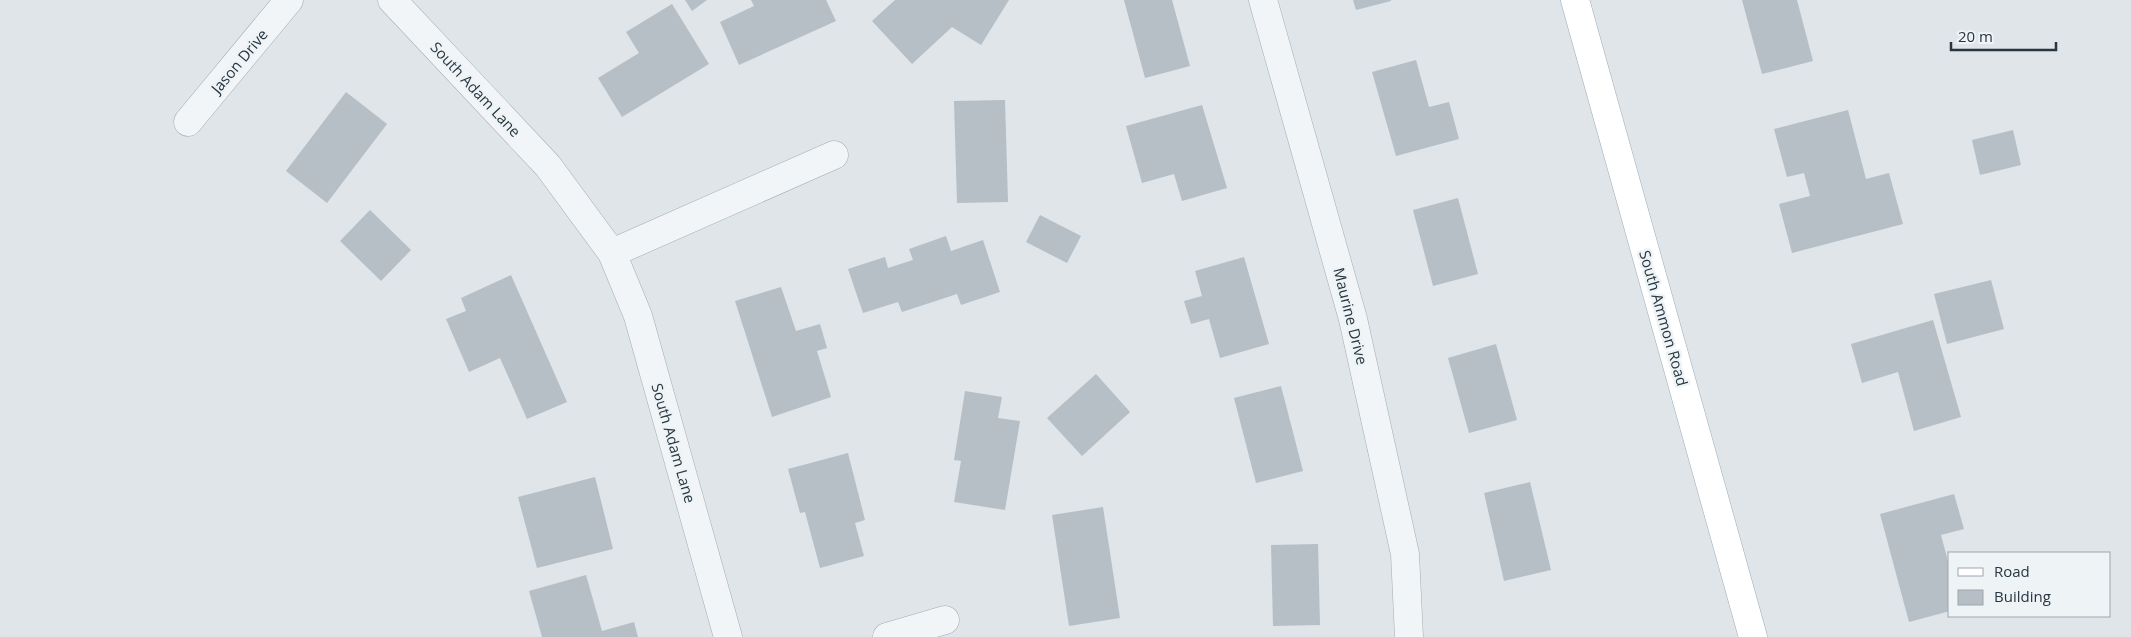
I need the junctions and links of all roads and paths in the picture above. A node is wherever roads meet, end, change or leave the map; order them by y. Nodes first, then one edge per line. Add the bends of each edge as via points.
1 (289, 0) edge
2 (392, 0) edge
3 (1263, 0) edge
4 (1575, 0) edge
5 (188, 122) dead end
6 (834, 155) dead end
7 (612, 252) junction
8 (945, 620) dead end
9 (728, 637) edge
10 (887, 637) edge
11 (1409, 637) edge
12 (1753, 637) edge

1 - 5 street, Jason Drive
2 - 7 street, South Adam Lane via 548,166
3 - 11 street, Maurine Drive via 1353,319 1405,554
4 - 12 main road, South Ammon Road
6 - 7 street
7 - 9 street, South Adam Lane via 638,316
8 - 10 street

